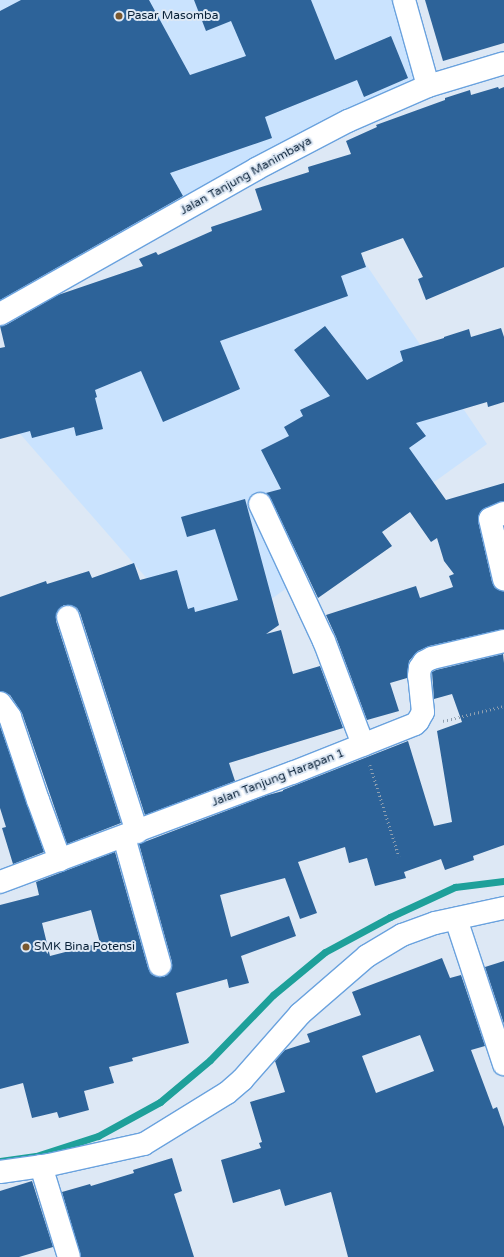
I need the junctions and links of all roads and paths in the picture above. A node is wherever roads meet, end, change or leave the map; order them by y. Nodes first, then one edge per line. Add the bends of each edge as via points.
1 (404, 0) edge
2 (504, 63) edge
3 (428, 86) junction
4 (0, 314) edge
5 (260, 504) dead end
6 (504, 513) edge
7 (504, 580) edge
8 (68, 617) dead end
9 (504, 641) edge
10 (0, 704) edge
11 (504, 706) edge
12 (418, 721) junction
13 (363, 745) junction
14 (130, 834) junction
15 (398, 856) dead end
16 (60, 860) junction
17 (0, 882) edge
18 (504, 908) edge
19 (456, 919) junction
20 (160, 964) dead end
21 (504, 1064) edge
22 (41, 1166) junction
23 (0, 1172) edge
24 (69, 1257) edge

1 - 3 street
2 - 3 street, Jalan Tanjung Manimbaya
3 - 4 street, Jalan Tanjung Manimbaya via 348,121 256,169
5 - 13 street via 324,641
6 - 7 street via 490,519
8 - 14 street
9 - 12 street via 424,662 420,668 423,712
10 - 16 street via 10,717
11 - 12 path via 456,719
12 - 13 street, Jalan Tanjung Harapan 1
13 - 14 street, Jalan Tanjung Harapan 1
13 - 15 path
14 - 16 street, Jalan Tanjung Harapan 1
14 - 20 street
16 - 17 street, Jalan Tanjung Harapan 1
18 - 19 street
19 - 21 street
19 - 22 street via 443,920 402,935 367,956 300,1014 242,1080 227,1093 154,1139 136,1147
22 - 23 street
22 - 24 street

